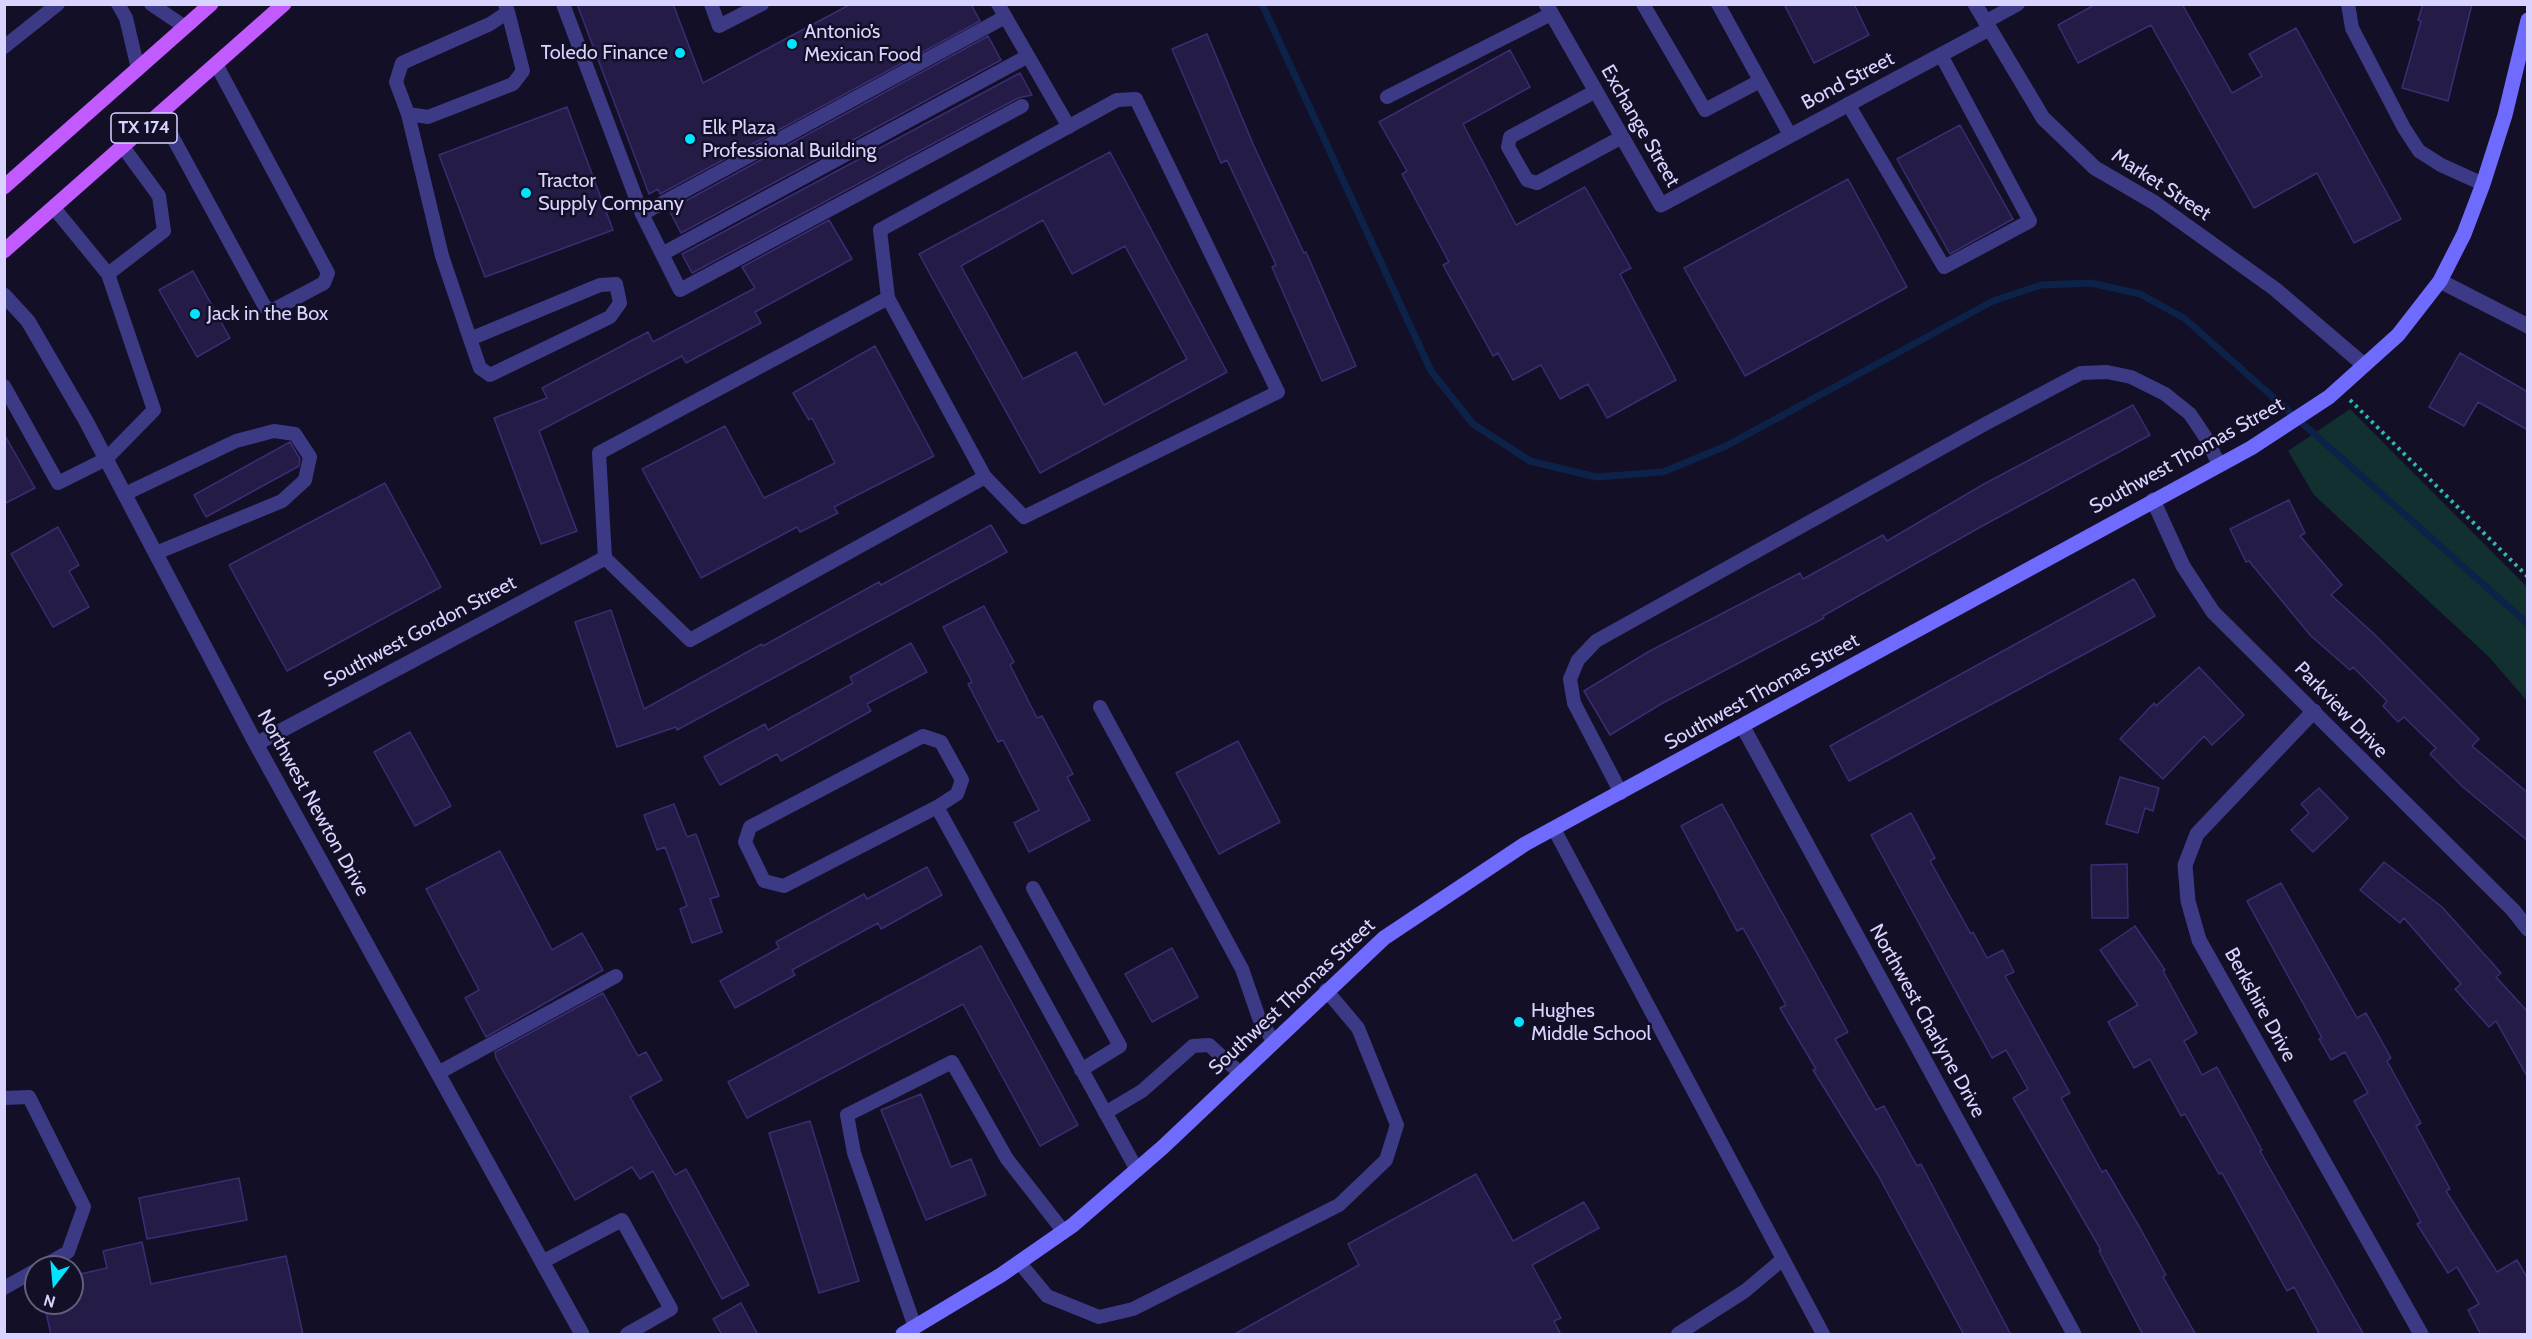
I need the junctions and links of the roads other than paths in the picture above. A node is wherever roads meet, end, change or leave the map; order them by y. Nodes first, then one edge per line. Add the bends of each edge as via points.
1 (58, 4) edge
2 (118, 4) edge
3 (151, 4) edge
4 (211, 4) edge
5 (284, 4) edge
6 (563, 4) edge
7 (711, 4) edge
8 (762, 4) edge
9 (1643, 4) edge
10 (1718, 4) edge
11 (1975, 4) edge
12 (2018, 4) edge
13 (2348, 4) edge
14 (507, 8) edge
15 (1548, 9) edge
16 (1001, 10) edge
17 (2528, 20) edge
18 (1987, 26) junction
19 (185, 27) junction
20 (2525, 38) edge
21 (4, 47) edge
22 (1028, 56) junction
23 (1941, 56) junction
24 (216, 64) junction
25 (138, 69) junction
26 (1760, 81) junction
27 (1596, 91) junction
28 (1387, 97) dead end
29 (1848, 104) junction
30 (1022, 106) dead end
31 (160, 114) junction
32 (408, 114) junction
33 (1069, 127) junction
34 (1790, 135) junction
35 (1622, 137) junction
36 (123, 147) junction
37 (1725, 169) joint
38 (2483, 184) junction
39 (4, 187) edge
40 (54, 208) junction
41 (642, 214) junction
42 (4, 251) edge
43 (662, 254) junction
44 (108, 274) junction
45 (2440, 281) junction
46 (4, 295) edge
47 (888, 298) junction
48 (2528, 326) edge
49 (470, 339) junction
50 (2364, 365) junction
51 (4, 386) edge
52 (106, 459) junction
53 (2219, 465) junction
54 (984, 477) junction
55 (125, 494) junction
56 (2153, 500) junction
57 (156, 553) junction
58 (605, 558) junction
59 (1100, 707) dead end
60 (2313, 711) junction
61 (1743, 727) junction
62 (256, 744) junction
63 (1621, 793) junction
64 (938, 807) junction
65 (1554, 829) junction
66 (1033, 888) dead end
67 (2528, 929) edge
68 (616, 976) dead end
69 (1326, 990) junction
70 (1273, 1041) junction
71 (1081, 1070) junction
72 (438, 1073) junction
73 (1240, 1073) junction
74 (4, 1098) edge
75 (1105, 1113) junction
76 (1137, 1170) junction
77 (1064, 1232) junction
78 (63, 1255) edge
79 (1783, 1259) junction
80 (542, 1262) junction
81 (1020, 1262) junction
82 (24, 1277) edge
83 (4, 1288) edge
84 (909, 1331) edge
85 (582, 1335) edge
86 (627, 1335) edge
87 (1678, 1335) edge
88 (1823, 1335) edge
89 (2074, 1335) edge
90 (2421, 1335) edge

1 - 21 lane
2 - 25 lane via 126,18
3 - 19 lane
4 - 19 main road, TX 174
5 - 24 main road, TX 174
6 - 41 lane
7 - 8 lane via 719,26
9 - 26 lane via 1705,110
10 - 26 lane
11 - 18 street, Market Street
12 - 18 lane
13 - 38 lane via 2352,28 2419,151
14 - 32 lane via 490,24 402,63 396,82
14 - 32 lane via 523,71 513,84 428,117
15 - 27 street, Exchange Street
15 - 28 lane
16 - 22 lane
16 - 41 lane
17 - 20 street, Southwest Thomas Street
18 - 23 street, Bond Street
18 - 50 street, Market Street via 2043,118 2095,168 2155,203 2275,289
19 - 25 main road, TX 174
20 - 38 street, Southwest Thomas Street
22 - 33 lane
22 - 43 lane
23 - 29 street, Bond Street
23 - 29 lane via 2030,221 1944,267
24 - 31 main road, TX 174
24 - 31 lane via 328,273 324,283 273,310 265,307
25 - 39 main road, TX 174
26 - 34 lane
27 - 35 street, Exchange Street
27 - 35 lane via 1510,137 1508,147 1527,180 1537,183
29 - 34 street, Bond Street
30 - 43 lane via 680,290
31 - 36 main road, TX 174
32 - 49 lane via 442,256
33 - 47 lane via 880,230
33 - 54 lane via 1117,100 1136,99 1278,392 1024,517
34 - 37 street, Bond Street
35 - 37 street, Exchange Street via 1661,205
36 - 40 main road, TX 174
36 - 44 lane via 159,196 164,231
38 - 45 street, Southwest Thomas Street
40 - 42 main road, TX 174
40 - 44 lane
41 - 43 lane
44 - 52 lane via 154,410
45 - 48 street
45 - 50 street, Southwest Thomas Street via 2398,335
46 - 52 street, Northwest Newton Drive via 28,321
47 - 54 lane
47 - 58 lane via 599,453
49 - 49 lane via 480,368 490,375 610,317 620,303 616,284 600,285
50 - 53 street, Southwest Thomas Street via 2333,393 2283,428
51 - 52 lane via 57,483
52 - 55 street, Northwest Newton Drive
53 - 56 street, Southwest Thomas Street
53 - 63 lane via 2190,414 2165,394 2131,377 2107,372 2081,373 1985,424 1596,641 1578,660 1570,679 1574,703
54 - 58 lane via 690,640
55 - 57 street, Northwest Newton Drive
55 - 57 lane via 236,441 274,431 295,434 310,457 305,480 282,501
56 - 60 street, Parkview Drive via 2182,566 2213,612
56 - 61 street, Southwest Thomas Street
57 - 62 street, Northwest Newton Drive
58 - 62 street, Southwest Gordon Street
59 - 70 lane via 1242,969
60 - 67 street, Parkview Drive
60 - 90 street, Berkshire Drive via 2197,834 2185,865 2188,901 2199,940
61 - 63 street, Southwest Thomas Street
61 - 89 street, Northwest Charlyne Drive
62 - 72 street, Northwest Newton Drive
63 - 65 street, Southwest Thomas Street
64 - 64 lane via 957,794 962,780 941,742 923,736 750,827 745,842 764,881 784,886
64 - 71 lane
65 - 69 street, Southwest Thomas Street via 1525,844 1384,938
65 - 79 lane
66 - 71 lane via 1120,1046
68 - 72 lane
69 - 70 street, Southwest Thomas Street
69 - 81 lane via 1358,1028 1397,1125 1386,1160 1340,1205 1133,1309 1099,1317 1047,1296
70 - 73 street, Southwest Thomas Street
71 - 75 lane
72 - 80 street, Northwest Newton Drive
73 - 75 lane via 1209,1045 1193,1046 1142,1091
73 - 76 street, Southwest Thomas Street
74 - 78 lane via 29,1098 84,1207 68,1252
75 - 76 lane
76 - 77 street, Southwest Thomas Street
77 - 81 street, Southwest Thomas Street
77 - 84 lane via 1007,1159 952,1062 847,1115 854,1153
79 - 87 lane via 1745,1291
79 - 88 lane
80 - 85 street, Northwest Newton Drive
80 - 86 lane via 622,1220 671,1309
81 - 84 street, Southwest Thomas Street
82 - 83 lane

